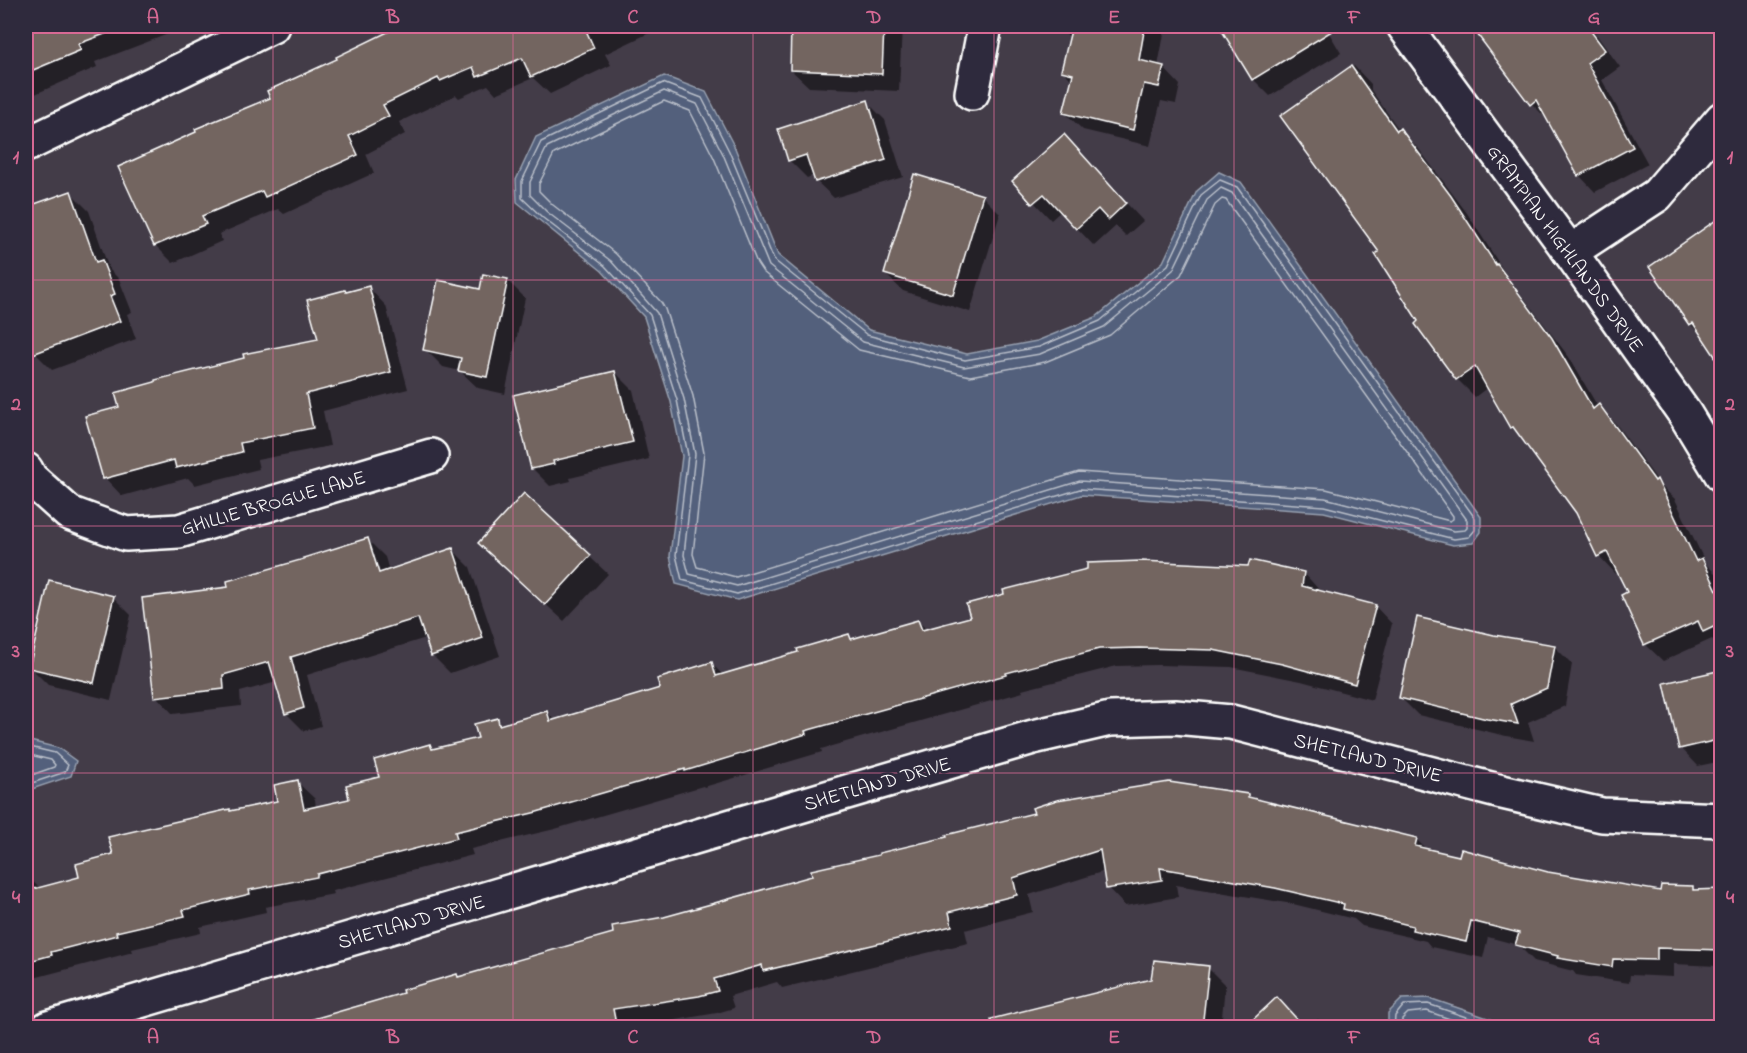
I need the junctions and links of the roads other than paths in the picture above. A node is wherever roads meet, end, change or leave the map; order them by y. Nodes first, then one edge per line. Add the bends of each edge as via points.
1 (272, 26) edge
2 (985, 26) edge
3 (1404, 26) edge
4 (972, 93) dead end
5 (1722, 119) edge
6 (26, 145) edge
7 (1570, 252) junction
8 (431, 456) dead end
9 (26, 470) edge
10 (1722, 475) edge
11 (1722, 820) edge
12 (48, 1028) edge

1 - 6 street
2 - 4 street
3 - 7 street, GRAMPIAN HIGHLANDS DRIVE
5 - 7 street via 1657,195
7 - 10 street, GRAMPIAN HIGHLANDS DRIVE via 1685,414
8 - 9 street, GHILLIE BROGUE LANE via 179,531 126,534 69,513
11 - 12 street, SHETLAND DRIVE via 1602,815 1231,722 1175,717 1110,718 1033,737

